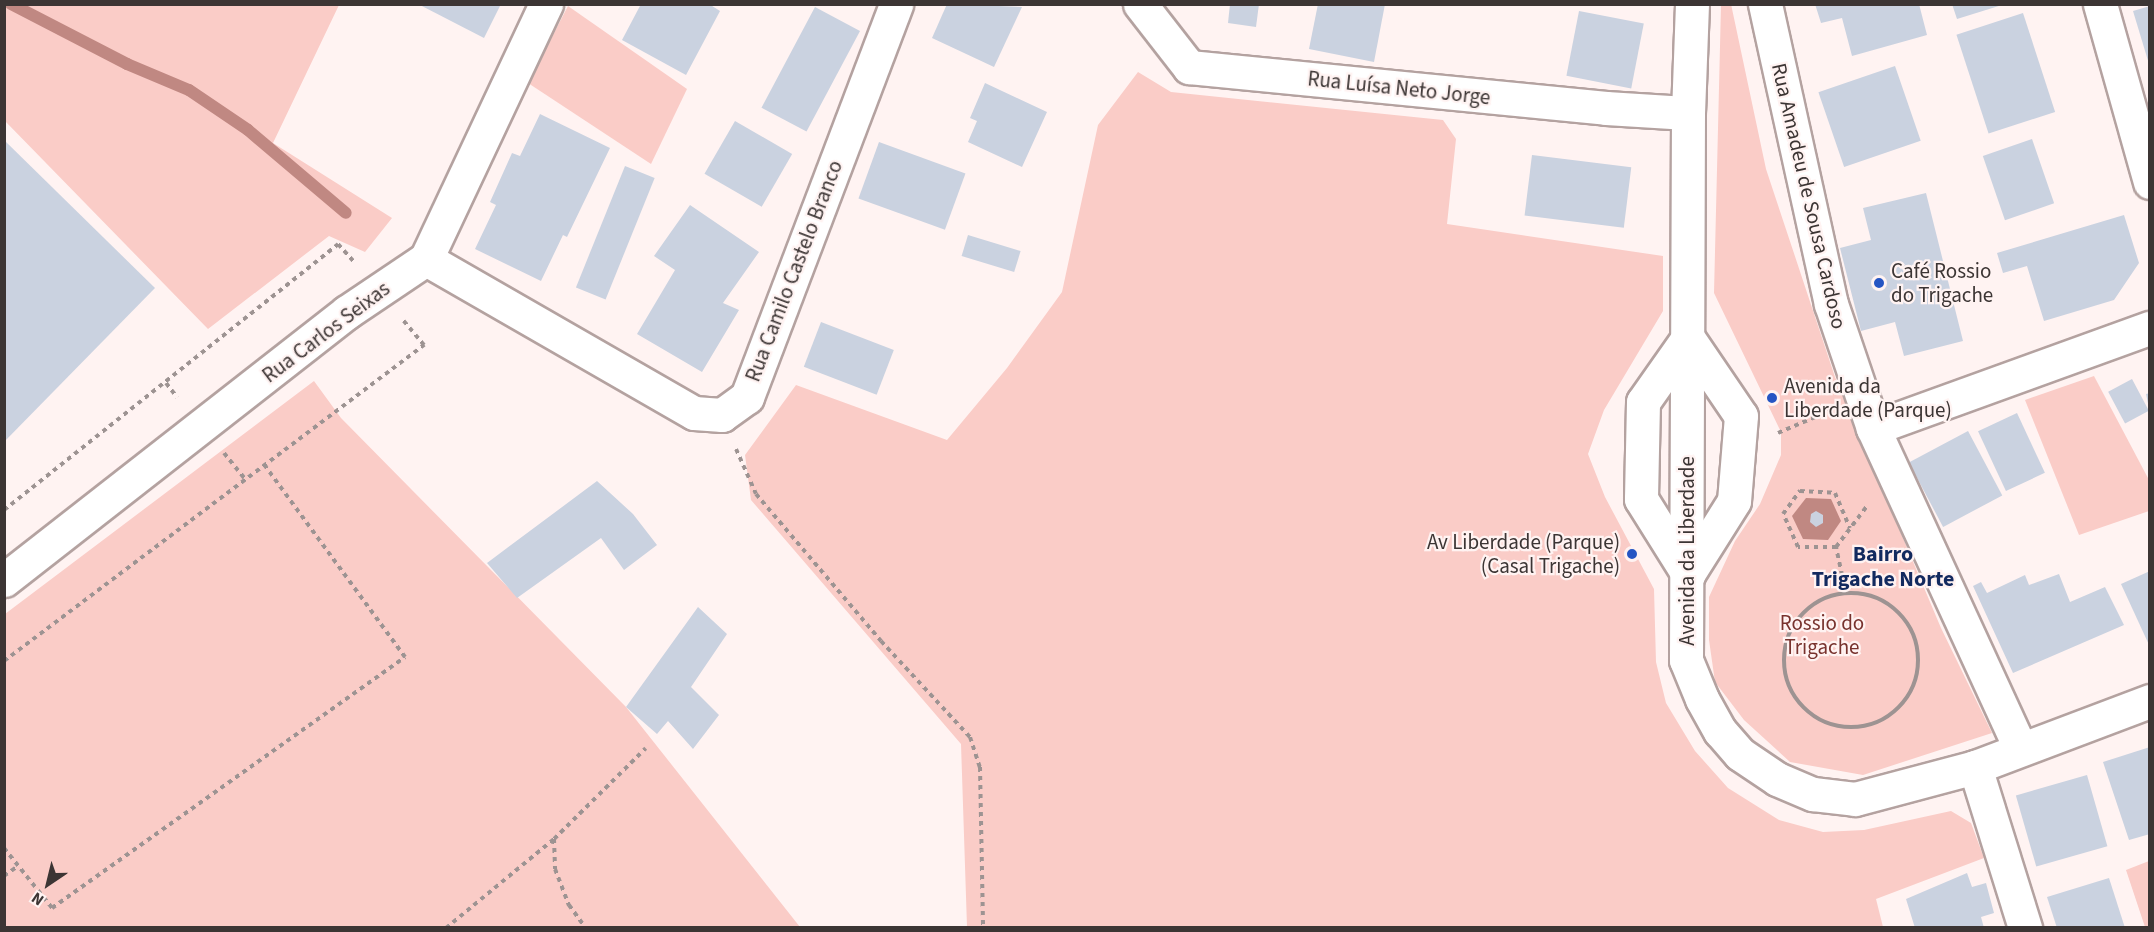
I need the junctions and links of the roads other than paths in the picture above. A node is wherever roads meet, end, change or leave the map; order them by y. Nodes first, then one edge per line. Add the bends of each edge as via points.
1 (546, 4) edge
2 (896, 4) edge
3 (1140, 4) edge
4 (1692, 4) edge
5 (1765, 4) edge
6 (2100, 4) edge
7 (1688, 113) junction
8 (2150, 182) edge
9 (426, 259) junction
10 (2150, 328) edge
11 (1688, 338) junction
12 (1873, 428) junction
13 (1688, 574) junction
14 (4, 580) edge
15 (2150, 701) edge
16 (2020, 748) junction
17 (1975, 767) junction
18 (2025, 927) edge

1 - 9 street
2 - 9 street, Rua Camilo Castelo Branco via 747,397 722,415 694,413
3 - 7 street, Rua Luísa Neto Jorge via 1189,67
4 - 7 street, Avenida da Liberdade
5 - 12 street, Rua Amadeu de Sousa Cardoso via 1831,304
6 - 8 street
7 - 11 street, Avenida da Liberdade
9 - 14 street, Rua Carlos Seixas
10 - 12 street
11 - 13 street, Avenida da Liberdade
11 - 13 street via 1643,402 1641,499
11 - 13 street via 1741,416 1734,501
12 - 16 street, Rua Amadeu de Sousa Cardoso
13 - 17 street, Avenida da Liberdade via 1686,660 1702,699 1740,754 1777,779 1813,794 1855,799
15 - 16 street, Avenida da Liberdade
16 - 17 street, Avenida da Liberdade
17 - 18 street

